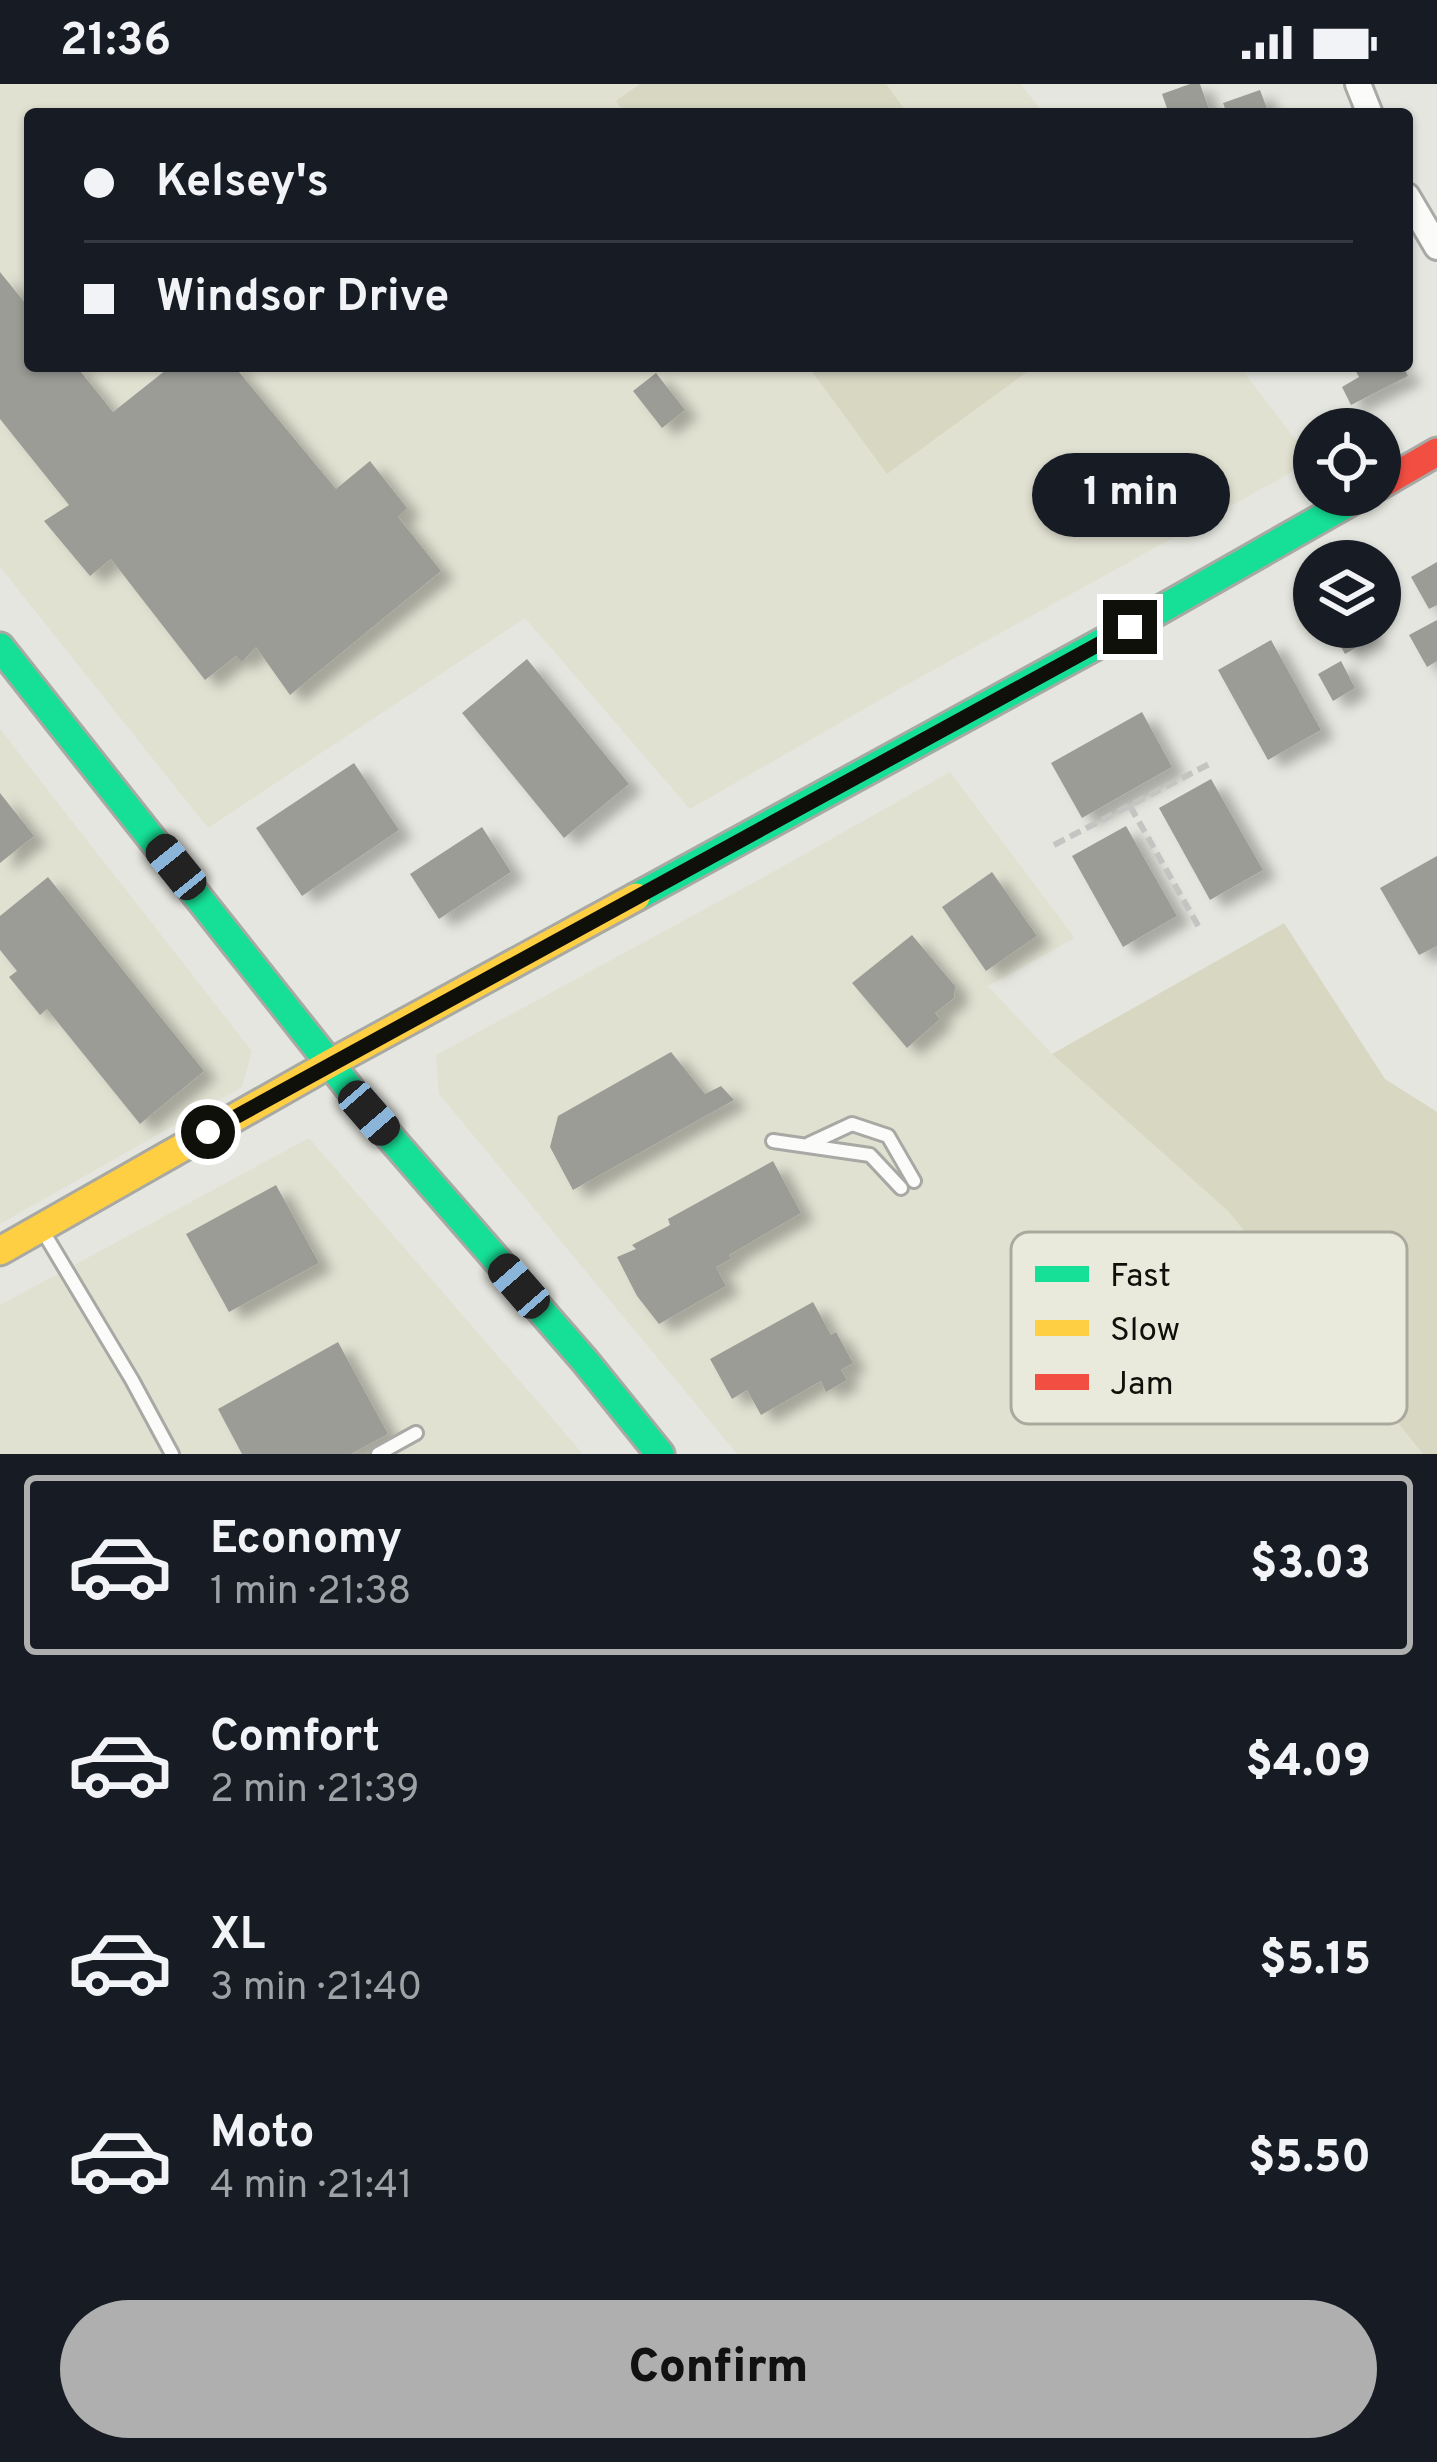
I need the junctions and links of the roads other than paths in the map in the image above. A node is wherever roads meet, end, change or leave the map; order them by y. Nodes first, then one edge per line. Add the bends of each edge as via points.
1 (1413, 206) edge
2 (1437, 247) edge
3 (1437, 452) edge
4 (1401, 473) edge
5 (1325, 516) edge
6 (0, 647) edge
7 (331, 1063) junction
8 (773, 1141) dead end
9 (807, 1145) junction
10 (40, 1227) junction
11 (0, 1251) edge
12 (416, 1433) dead end
13 (172, 1454) edge
14 (378, 1454) edge
15 (660, 1454) edge

1 - 2 street
3 - 4 street
5 - 7 street
6 - 7 street
7 - 10 street
7 - 15 street
8 - 9 lane
9 - 9 lane via 852,1124 888,1136 907,1185 871,1155
10 - 11 street
10 - 13 lane
12 - 14 lane

